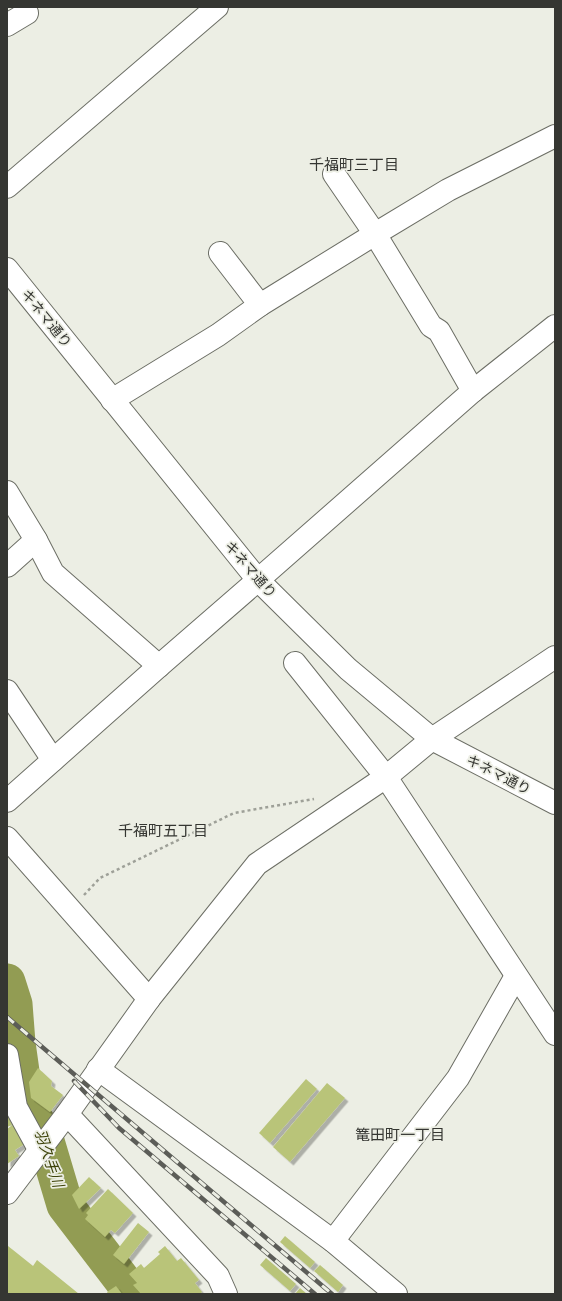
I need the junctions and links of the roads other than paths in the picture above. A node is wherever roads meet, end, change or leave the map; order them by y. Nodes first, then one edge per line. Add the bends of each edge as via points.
1 (217, 7) edge
2 (26, 13) dead end
3 (7, 25) edge
4 (555, 136) edge
5 (334, 174) dead end
6 (7, 187) edge
7 (375, 234) junction
8 (220, 253) dead end
9 (7, 269) edge
10 (260, 305) junction
11 (555, 326) edge
12 (473, 391) junction
13 (112, 400) junction
14 (7, 492) edge
15 (36, 540) junction
16 (7, 566) edge
17 (258, 580) junction
18 (555, 657) edge
19 (295, 663) dead end
20 (159, 666) junction
21 (7, 691) edge
22 (432, 740) junction
23 (53, 760) junction
24 (386, 777) junction
25 (7, 801) edge
26 (555, 802) edge
27 (7, 838) edge
28 (516, 976) junction
29 (149, 999) junction
30 (555, 1034) edge
31 (7, 1055) edge
32 (98, 1069) junction
33 (67, 1114) junction
34 (40, 1151) junction
35 (7, 1193) edge
36 (333, 1240) junction
37 (226, 1294) edge
38 (396, 1294) edge

1 - 6 street
2 - 3 street
4 - 7 street via 448,190
5 - 7 street
7 - 10 street
7 - 12 street via 431,326 439,331
8 - 10 street
9 - 13 street, キネマ通り
10 - 13 street via 218,335
11 - 12 street
12 - 17 street
13 - 17 street, キネマ通り
14 - 15 street
15 - 16 street
15 - 20 street via 53,574
17 - 20 street
17 - 22 street, キネマ通り via 348,669
18 - 22 street
19 - 24 street
20 - 23 street
21 - 23 street
22 - 24 street
22 - 26 street, キネマ通り
23 - 25 street
24 - 28 street
24 - 29 street via 257,864
27 - 29 street
28 - 30 street
28 - 36 street via 458,1078
29 - 32 street
31 - 34 street via 16,1107
32 - 33 street
32 - 36 street
33 - 34 street
33 - 37 street via 218,1276
34 - 35 street
36 - 38 street

